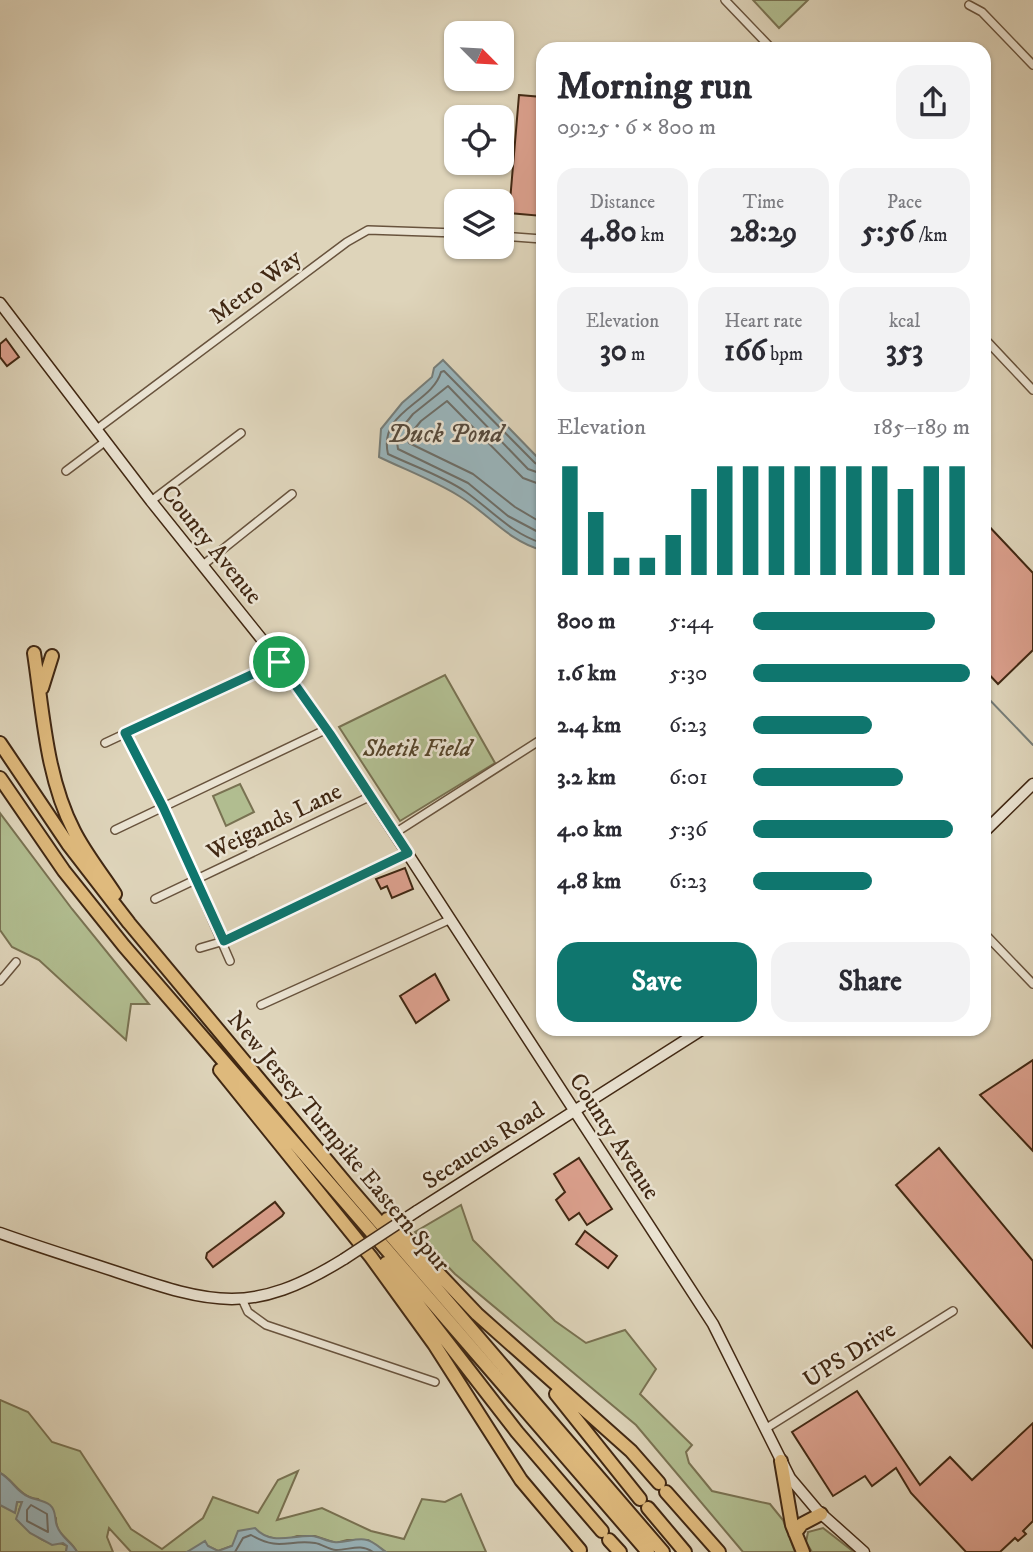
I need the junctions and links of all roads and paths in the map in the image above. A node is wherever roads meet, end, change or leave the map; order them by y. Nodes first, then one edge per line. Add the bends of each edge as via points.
1 (725, 0) edge
2 (970, 5) dead end
3 (765, 42) edge
4 (1033, 65) edge
5 (444, 233) edge
6 (514, 237) edge
7 (536, 239) edge
8 (0, 303) edge
9 (991, 345) edge
10 (1033, 390) edge
11 (97, 429) junction
12 (241, 433) dead end
13 (106, 442) junction
14 (66, 471) dead end
15 (292, 494) dead end
16 (151, 501) junction
17 (203, 565) junction
18 (34, 653) dead end
19 (52, 656) dead end
20 (279, 662) junction
21 (41, 695) junction
22 (327, 729) junction
23 (125, 733) junction
24 (0, 743) edge
25 (105, 743) dead end
26 (536, 743) edge
27 (0, 778) edge
28 (1033, 784) edge
29 (371, 796) junction
30 (163, 807) junction
31 (991, 825) edge
32 (115, 830) dead end
33 (395, 833) junction
34 (408, 853) junction
35 (195, 880) junction
36 (155, 899) dead end
37 (451, 919) junction
38 (991, 940) edge
39 (224, 941) junction
40 (147, 945) junction
41 (200, 948) dead end
42 (230, 961) dead end
43 (16, 962) dead end
44 (0, 981) edge
45 (1033, 984) edge
46 (261, 1004) dead end
47 (192, 1026) junction
48 (692, 1036) edge
49 (574, 1112) junction
50 (317, 1170) junction
51 (349, 1187) junction
52 (0, 1233) edge
53 (242, 1299) junction
54 (953, 1311) dead end
55 (539, 1371) junction
56 (435, 1382) dead end
57 (765, 1429) junction
58 (781, 1461) junction
59 (821, 1514) junction
60 (795, 1533) junction
61 (580, 1550) dead end
62 (620, 1552) edge
63 (648, 1552) edge
64 (663, 1552) edge
65 (685, 1552) edge
66 (719, 1552) edge
67 (803, 1552) edge
68 (864, 1552) edge

1 - 3 street
2 - 4 street
5 - 11 street, Metro Way via 368,230
6 - 7 street
8 - 11 main road, County Avenue
9 - 10 street
11 - 13 main road, County Avenue
12 - 16 street
13 - 14 street
13 - 16 main road, County Avenue
15 - 17 street
16 - 17 main road, County Avenue
17 - 20 main road, County Avenue
18 - 21 highway
19 - 21 highway
20 - 22 main road, County Avenue
20 - 23 street
21 - 40 highway via 64,811
22 - 29 main road, County Avenue
22 - 30 street
23 - 25 street
23 - 30 street
24 - 40 highway, New Jersey Turnpike Eastern Spur via 68,844
26 - 33 street
27 - 47 highway, New Jersey Turnpike Eastern Spur via 83,895
28 - 31 main road
29 - 33 main road, County Avenue
29 - 35 street, Weigands Lane
30 - 32 street
30 - 35 street
33 - 34 main road, County Avenue
34 - 37 main road, County Avenue
34 - 39 street
35 - 36 street, Weigands Lane
35 - 39 street
37 - 46 street
37 - 49 main road, County Avenue
38 - 45 street
39 - 41 street
39 - 42 street
40 - 51 highway, New Jersey Turnpike Eastern Spur
43 - 44 street
47 - 50 highway, New Jersey Turnpike Eastern Spur
47 - 61 highway via 220,1070 411,1312 521,1480
48 - 49 main road, Secaucus Road
49 - 53 main road, Secaucus Road, bridge via 344,1259 295,1286
49 - 57 main road, County Avenue via 712,1324
50 - 62 highway via 339,1205 517,1432
50 - 63 highway, New Jersey Turnpike Eastern Spur
51 - 55 highway via 386,1217 461,1298
51 - 64 highway, New Jersey Turnpike Eastern Spur
52 - 53 main road, Secaucus Road via 190,1296
53 - 56 street via 248,1312 266,1325
54 - 57 street, UPS Drive
55 - 65 highway
55 - 66 highway via 631,1451
57 - 58 main road, County Avenue
58 - 59 main road, County Avenue
58 - 60 highway
59 - 60 highway
59 - 68 main road, County Avenue
60 - 67 highway

